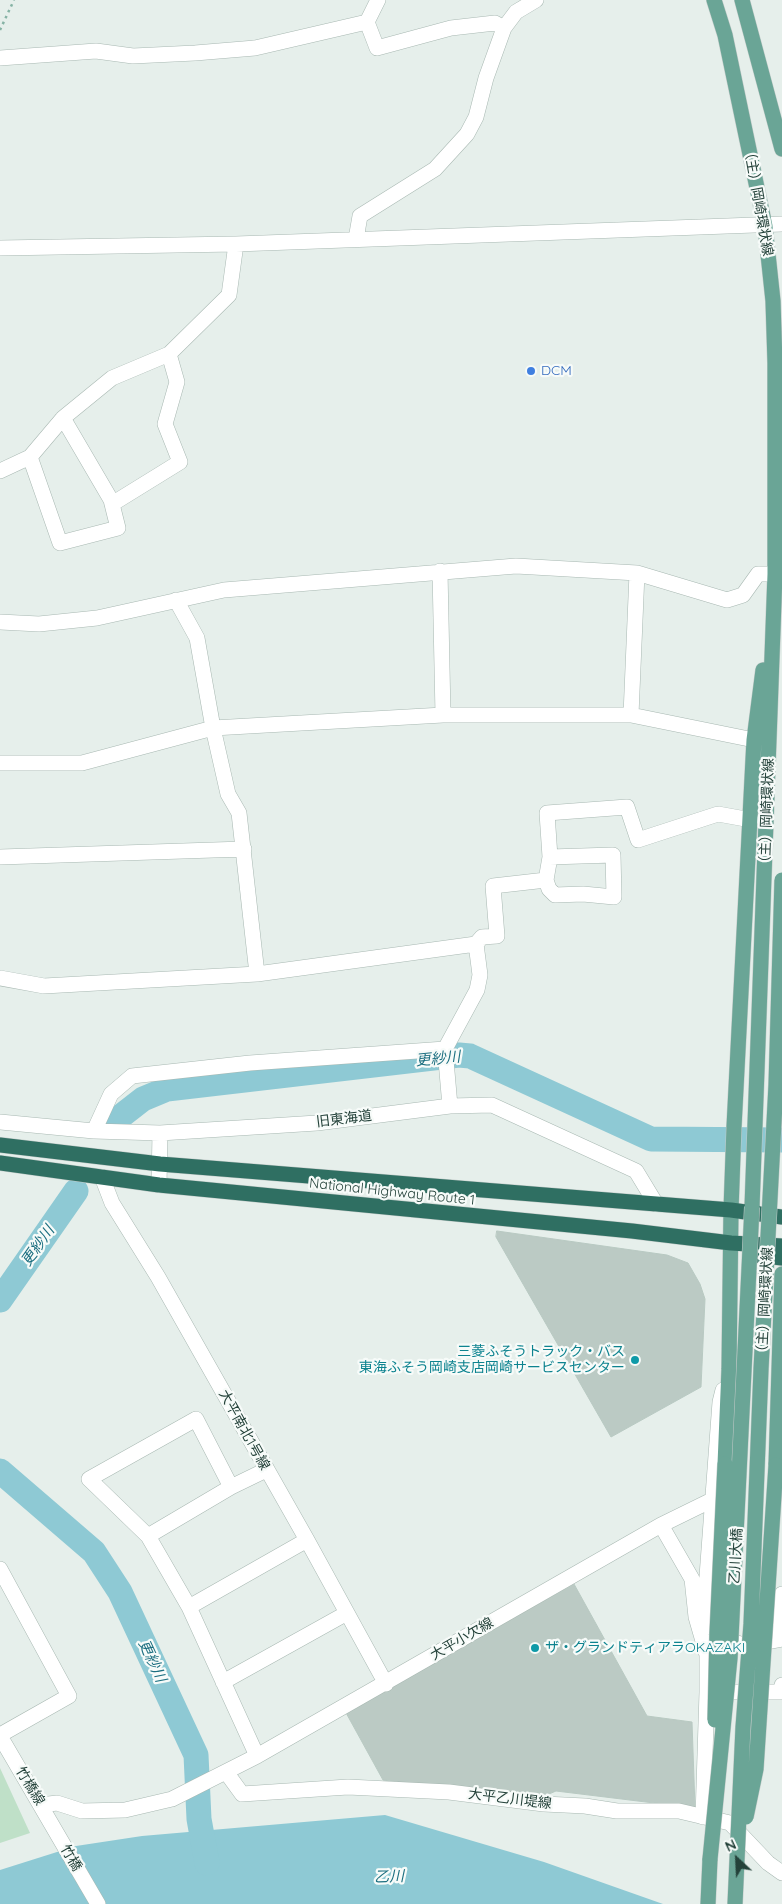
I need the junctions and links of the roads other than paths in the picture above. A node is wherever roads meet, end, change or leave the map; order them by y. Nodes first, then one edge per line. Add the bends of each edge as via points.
1 (378, 0) edge
2 (536, 0) edge
3 (714, 0) edge
4 (742, 0) edge
5 (367, 22) junction
6 (504, 28) junction
7 (0, 58) edge
8 (782, 150) edge
9 (782, 224) edge
10 (765, 226) junction
11 (782, 233) edge
12 (356, 239) junction
13 (236, 244) junction
14 (0, 248) edge
15 (169, 354) junction
16 (63, 418) junction
17 (30, 457) junction
18 (0, 471) edge
19 (112, 504) junction
20 (440, 571) junction
21 (637, 573) junction
22 (775, 574) junction
23 (176, 600) junction
24 (0, 622) edge
25 (443, 715) junction
26 (631, 715) junction
27 (213, 728) junction
28 (754, 740) junction
29 (0, 763) edge
30 (751, 820) junction
31 (244, 849) junction
32 (550, 856) junction
33 (0, 857) edge
34 (546, 880) junction
35 (782, 880) edge
36 (476, 944) junction
37 (257, 974) junction
38 (0, 978) edge
39 (445, 1048) junction
40 (450, 1106) junction
41 (0, 1122) edge
42 (94, 1131) junction
43 (160, 1133) junction
44 (0, 1146) edge
45 (0, 1164) edge
46 (160, 1164) junction
47 (102, 1177) junction
48 (159, 1185) junction
49 (656, 1204) junction
50 (752, 1207) joint
51 (731, 1210) junction
52 (782, 1216) edge
53 (782, 1246) edge
54 (731, 1247) junction
55 (782, 1258) edge
56 (782, 1274) edge
57 (781, 1298) edge
58 (729, 1369) junction
59 (778, 1382) junction
60 (782, 1417) edge
61 (266, 1470) junction
62 (231, 1487) junction
63 (712, 1500) junction
64 (660, 1525) junction
65 (148, 1536) junction
66 (307, 1540) junction
67 (0, 1569) edge
68 (782, 1594) edge
69 (189, 1607) junction
70 (347, 1614) junction
71 (780, 1639) edge
72 (223, 1682) junction
73 (386, 1684) junction
74 (782, 1685) edge
75 (706, 1692) junction
76 (0, 1735) edge
77 (257, 1756) junction
78 (220, 1776) junction
79 (43, 1808) junction
80 (703, 1817) junction
81 (710, 1859) junction
82 (737, 1860) junction
83 (782, 1873) edge
84 (98, 1904) edge
85 (708, 1904) edge
86 (735, 1904) edge

1 - 5 street
2 - 6 street via 516,12
3 - 10 main road, （主）岡崎環状線 via 725,35
4 - 8 main road
5 - 6 street via 377,48 451,28 495,23
5 - 7 street via 255,48 133,56 96,51
6 - 12 street via 476,117 467,134 435,169 360,216
9 - 10 street
10 - 11 street
10 - 12 street
10 - 22 main road, （主）岡崎環状線 via 775,354
12 - 13 street
13 - 14 street
13 - 15 street via 229,295
15 - 16 street via 112,378
15 - 19 street via 177,382 165,424 180,462
16 - 17 street
16 - 19 street
17 - 18 street
17 - 19 street via 60,543 118,528
20 - 21 street via 516,566
20 - 23 street via 224,590
20 - 25 street
21 - 22 street via 726,600 742,595 758,574
21 - 26 street
22 - 28 main road
22 - 50 main road, （主）岡崎環状線
23 - 24 street via 97,618 39,624
23 - 27 street via 198,638
25 - 26 street
25 - 27 street
26 - 28 street
27 - 29 street via 82,763
27 - 31 street via 228,794 239,812
28 - 30 main road
30 - 32 street via 718,814 638,840 627,807 546,813
30 - 51 main road
31 - 33 street
31 - 37 street
32 - 34 street
32 - 34 street via 613,855 614,897 555,895
34 - 36 street via 492,886 497,936 482,937
35 - 82 main road, （主）岡崎環状線, bridge via 776,1085
36 - 37 street
36 - 39 street via 480,975 477,990
37 - 38 street via 44,986
39 - 40 street
39 - 42 street via 132,1076 111,1094
40 - 43 street, 旧東海道 via 317,1123
40 - 49 street, 旧東海道 via 492,1105 636,1171
41 - 42 street, 旧東海道
42 - 43 street, 旧東海道
43 - 46 street
44 - 46 highway, National Highway Route 1
45 - 47 highway, National Highway Route 1
46 - 48 street
46 - 49 highway, National Highway Route 1
47 - 48 highway, National Highway Route 1
47 - 61 street, 大平南北1号線 via 112,1203 158,1277
48 - 54 highway, National Highway Route 1 via 632,1231
49 - 51 highway, National Highway Route 1
50 - 81 main road, 乙川大橋, bridge via 730,1658
51 - 52 highway, National Highway Route 1
51 - 54 main road
53 - 54 highway, National Highway Route 1
54 - 55 highway
54 - 58 main road
56 - 57 main road
57 - 59 main road
58 - 63 street via 720,1402
58 - 81 main road, bridge
59 - 60 street
59 - 82 main road, bridge via 776,1465 756,1769
61 - 62 street
61 - 66 street, 大平南北1号線
62 - 65 street
62 - 65 street via 196,1419 89,1479
63 - 64 street, 大平小欠線
63 - 71 street via 705,1603 708,1619 724,1640 756,1644
64 - 73 street, 大平小欠線
64 - 75 street via 692,1579 696,1617 706,1655
65 - 69 street
66 - 69 street
66 - 70 street, 大平南北1号線
67 - 76 street via 69,1696
68 - 71 street
69 - 72 street
70 - 72 street
70 - 73 street, 大平南北1号線
72 - 77 street
73 - 77 street, 大平小欠線
74 - 75 street via 781,1692
75 - 80 street
76 - 79 street, 竹橋線
77 - 78 street, 大平小欠線
78 - 79 street, 大平小欠線 via 172,1799 125,1810 82,1811 56,1803
78 - 80 street, 大平乙川堤線 via 242,1794 348,1787 440,1792 617,1811 680,1812
79 - 84 street, 竹橋
80 - 83 street, 大平乙川堤線 via 730,1823
81 - 85 main road, 乙川大橋
82 - 86 main road, bridge

